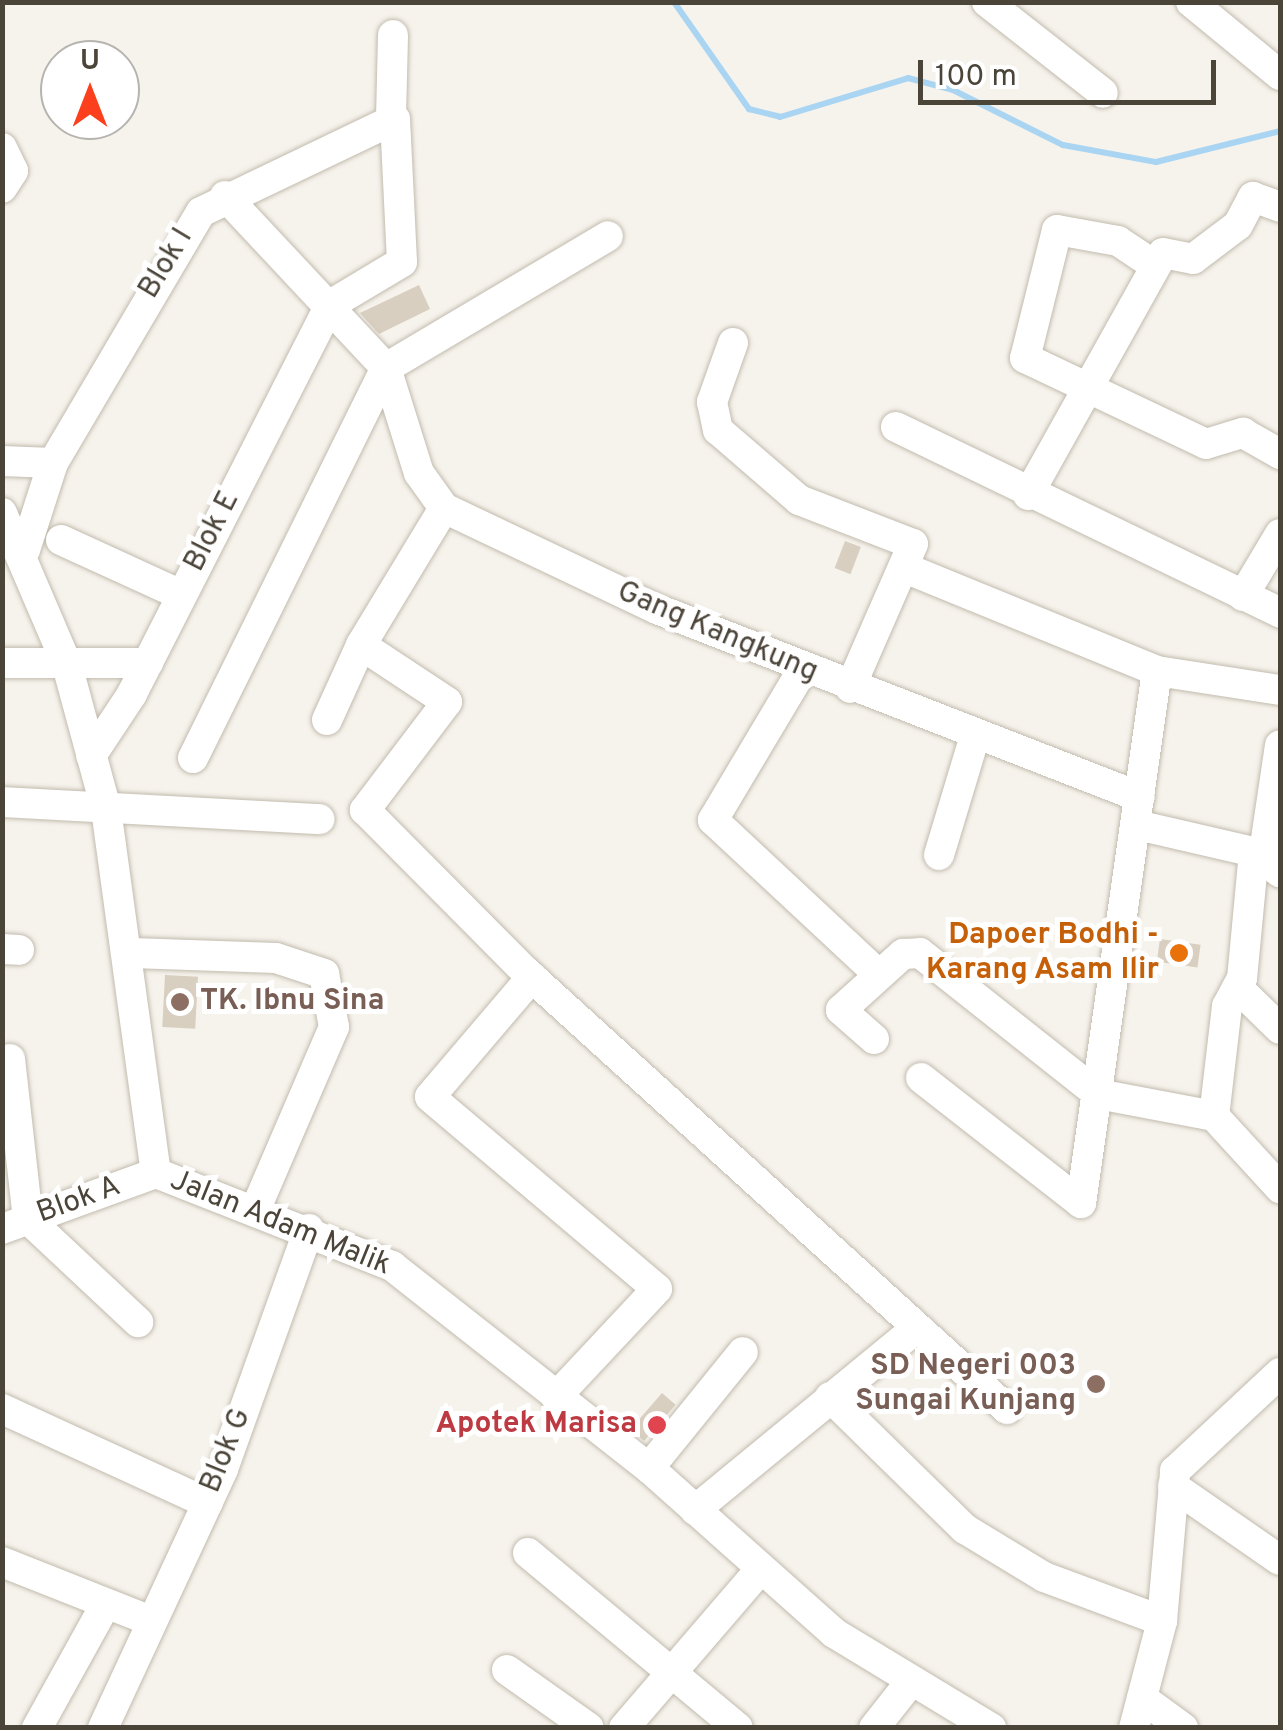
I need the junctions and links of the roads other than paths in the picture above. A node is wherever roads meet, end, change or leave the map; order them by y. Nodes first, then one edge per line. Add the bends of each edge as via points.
1 (986, 2) edge
2 (1191, 2) edge
3 (393, 35) dead end
4 (1280, 75) edge
5 (1103, 93) dead end
6 (396, 123) junction
7 (2, 148) edge
8 (2, 188) edge
9 (226, 196) junction
10 (1280, 208) edge
11 (608, 236) dead end
12 (1154, 265) junction
13 (330, 305) junction
14 (733, 343) dead end
15 (386, 368) junction
16 (1085, 390) junction
17 (896, 428) dead end
18 (1280, 454) edge
19 (2, 461) edge
20 (53, 464) junction
21 (1028, 495) junction
22 (444, 508) junction
23 (4, 517) edge
24 (1280, 534) edge
25 (61, 540) dead end
26 (25, 550) junction
27 (905, 568) junction
28 (180, 595) junction
29 (1243, 596) junction
30 (1280, 614) edge
31 (361, 645) junction
32 (2, 663) edge
33 (148, 663) junction
34 (67, 666) junction
35 (803, 669) junction
36 (1157, 672) junction
37 (850, 688) junction
38 (1280, 690) edge
39 (328, 720) dead end
40 (974, 739) junction
41 (1280, 745) edge
42 (91, 756) junction
43 (192, 758) dead end
44 (2, 802) edge
45 (106, 809) junction
46 (1138, 811) junction
47 (320, 819) dead end
48 (939, 855) dead end
49 (1266, 861) edge
50 (132, 953) junction
51 (878, 974) junction
52 (532, 977) junction
53 (1239, 989) junction
54 (1280, 1029) edge
55 (874, 1038) dead end
56 (10, 1059) dead end
57 (922, 1078) dead end
58 (1098, 1094) junction
59 (1214, 1116) junction
60 (156, 1173) junction
61 (1280, 1188) edge
62 (255, 1210) junction
63 (15, 1224) edge
64 (308, 1229) junction
65 (138, 1322) dead end
66 (916, 1329) junction
67 (743, 1352) dead end
68 (1280, 1373) edge
69 (556, 1397) junction
70 (830, 1397) junction
71 (2, 1408) edge
72 (1007, 1409) dead end
73 (649, 1468) junction
74 (1173, 1486) junction
75 (207, 1503) junction
76 (696, 1510) junction
77 (528, 1553) dead end
78 (1280, 1560) edge
79 (2, 1562) edge
80 (758, 1571) junction
81 (104, 1609) junction
82 (151, 1621) junction
83 (1162, 1621) junction
84 (506, 1670) dead end
85 (668, 1674) junction
86 (908, 1685) junction
87 (1138, 1713) edge
88 (37, 1728) edge
89 (103, 1728) edge
90 (588, 1728) edge
91 (624, 1728) edge
92 (738, 1728) edge
93 (874, 1728) edge
94 (990, 1728) edge
95 (1184, 1728) edge

1 - 5 street
2 - 4 street
3 - 6 street
6 - 9 street, Blok I
6 - 13 street via 402,262
7 - 8 street via 13,170
9 - 13 street
9 - 20 street, Blok I via 181,235
10 - 12 street via 1254,196 1238,225 1192,259 1168,250
11 - 15 street
12 - 16 street
12 - 16 street via 1088,232 1062,227 1055,236 1044,309 1024,351 1032,366
13 - 15 street
13 - 28 street, Blok E
14 - 27 street via 712,402 718,430 799,500 913,544
15 - 22 street via 419,473
15 - 43 street
16 - 18 street via 1206,444 1243,433
16 - 21 street
17 - 21 street
19 - 20 street
20 - 26 street, Blok I
21 - 29 street
22 - 31 street
22 - 35 street, Gang Kangkung
23 - 26 street, Jalan Adam Malik
24 - 29 street
25 - 28 street
26 - 34 street, Jalan Adam Malik
27 - 36 street
27 - 37 street
28 - 33 street, Blok E
29 - 30 street
31 - 39 street
31 - 52 street via 447,702 365,810
32 - 34 street
33 - 34 street
33 - 42 street, Blok E
34 - 42 street, Jalan Adam Malik
35 - 37 street, Gang Kangkung
35 - 51 street via 713,820
36 - 38 street
36 - 46 street
37 - 40 street, Gang Kangkung
40 - 46 street, Gang Kangkung
40 - 48 street
41 - 49 street
42 - 45 street, Jalan Adam Malik
44 - 45 street
45 - 47 street
45 - 50 street, Jalan Adam Malik
46 - 49 street, Gang Kangkung
46 - 58 street
49 - 53 street
50 - 60 street, Jalan Adam Malik
50 - 62 street via 276,958 324,974 334,1027
51 - 55 street via 841,1010
51 - 58 street via 903,954 920,953
52 - 66 street
52 - 69 street via 430,1102 657,1290
53 - 54 street
53 - 59 street via 1227,1006
56 - 63 street
57 - 58 street via 1076,1204 1084,1200
58 - 59 street
59 - 61 street
60 - 62 street, Jalan Adam Malik
60 - 63 street, Blok A
62 - 64 street, Jalan Adam Malik
63 - 65 street
64 - 69 street, Jalan Adam Malik via 392,1266
64 - 75 street, Blok G
66 - 70 street
66 - 72 street
67 - 73 street
68 - 74 street via 1183,1457
69 - 73 street, Jalan Adam Malik
70 - 76 street
70 - 83 street via 964,1529 1044,1577
71 - 75 street
73 - 76 street, Jalan Adam Malik
74 - 78 street
74 - 83 street
75 - 82 street, Blok G
76 - 80 street, Jalan Adam Malik
77 - 85 street
79 - 81 street
80 - 85 street
80 - 86 street, Jalan Adam Malik
81 - 82 street
81 - 88 street
82 - 89 street, Blok G
83 - 87 street
84 - 90 street
85 - 91 street
85 - 92 street
86 - 93 street
86 - 94 street, Jalan Adam Malik
87 - 95 street

